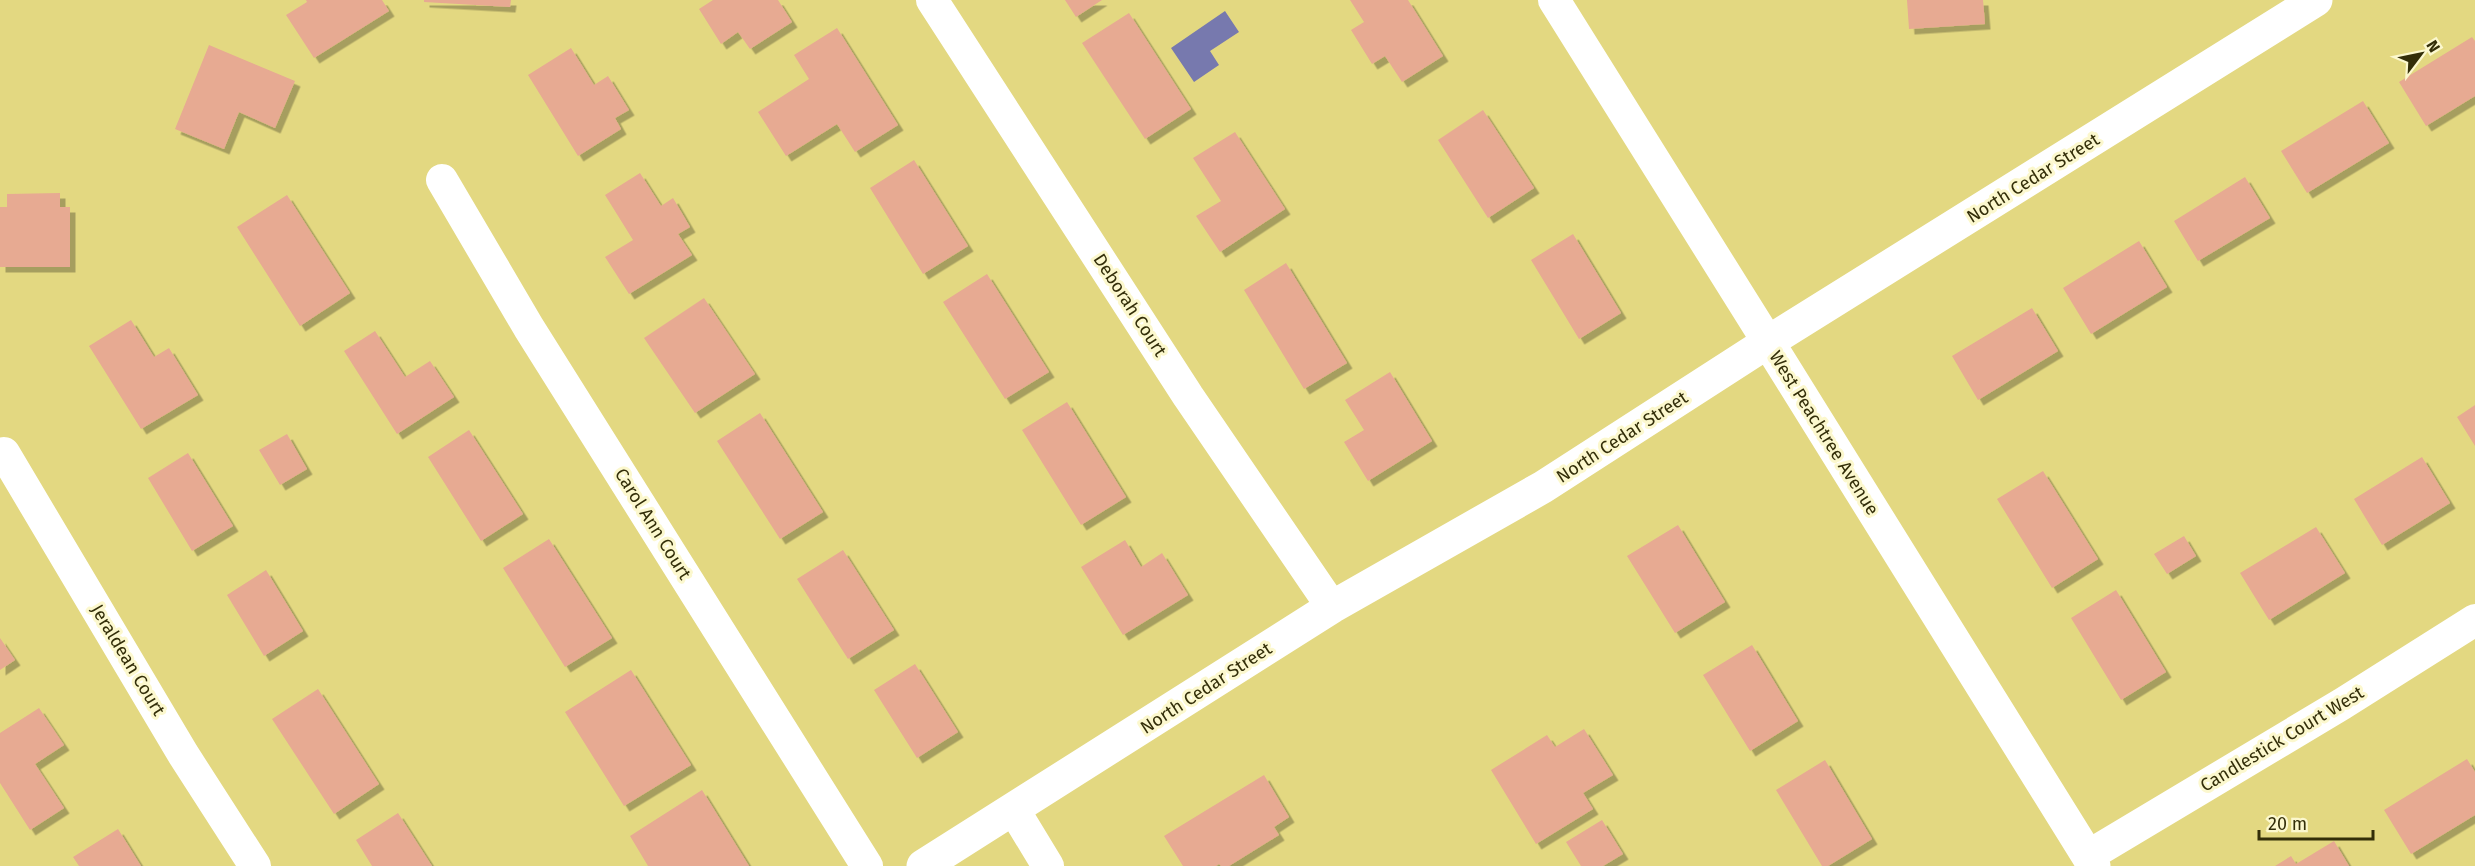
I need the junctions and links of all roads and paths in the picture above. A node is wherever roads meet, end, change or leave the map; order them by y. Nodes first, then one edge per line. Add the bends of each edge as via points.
1 (932, 0) edge
2 (1554, 0) edge
3 (2316, 0) edge
4 (442, 180) dead end
5 (1768, 342) junction
6 (4, 453) dead end
7 (1332, 607) junction
8 (2475, 620) edge
9 (1014, 810) junction
10 (2091, 861) edge
11 (255, 866) edge
12 (867, 866) edge
13 (923, 866) edge
14 (1048, 866) edge

1 - 7 street, Deborah Court via 1188,396
2 - 5 street, West Peachtree Avenue
3 - 5 street, North Cedar Street
4 - 12 street, Carol Ann Court via 529,327
5 - 7 street, North Cedar Street via 1543,487
5 - 10 street, West Peachtree Avenue
6 - 11 street, Jeraldean Court via 183,754
7 - 9 street, North Cedar Street
8 - 10 street, Candlestick Court West
9 - 13 street, North Cedar Street
9 - 14 street

